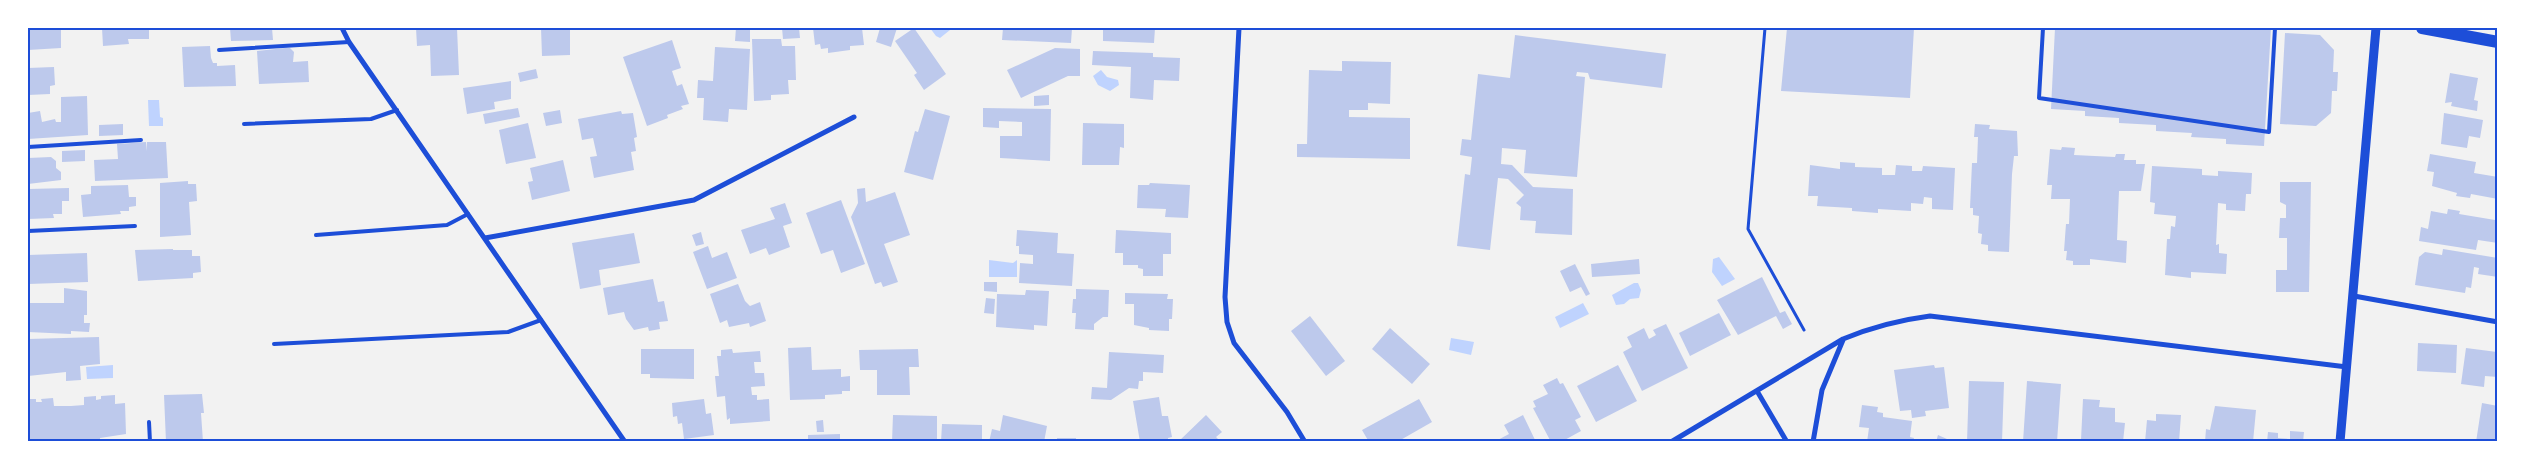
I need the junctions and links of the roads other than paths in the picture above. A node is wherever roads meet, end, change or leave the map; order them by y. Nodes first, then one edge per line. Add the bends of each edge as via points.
1 (342, 28) edge
2 (1238, 28) edge
3 (2043, 28) edge
4 (2274, 28) edge
5 (2376, 28) edge
6 (2422, 28) edge
7 (349, 42) junction
8 (2498, 42) edge
9 (219, 50) dead end
10 (397, 110) junction
11 (854, 117) dead end
12 (244, 124) dead end
13 (141, 140) dead end
14 (28, 147) edge
15 (468, 214) junction
16 (135, 226) dead end
17 (28, 230) edge
18 (316, 235) dead end
19 (485, 238) junction
20 (2354, 296) junction
21 (541, 320) junction
22 (2498, 322) edge
23 (1843, 340) junction
24 (274, 344) dead end
25 (2347, 367) junction
26 (1757, 391) junction
27 (149, 422) dead end
28 (150, 442) edge
29 (625, 442) edge
30 (1305, 442) edge
31 (1671, 442) edge
32 (1787, 442) edge
33 (1813, 442) edge
34 (2340, 442) edge

1 - 7 street
2 - 30 street via 1225,297 1227,322 1234,343 1287,412
3 - 4 lane via 2039,98 2269,132
5 - 20 street
6 - 8 main road
7 - 9 lane
7 - 10 street
10 - 12 lane via 371,119
10 - 15 street
11 - 19 street via 694,200
13 - 14 lane
15 - 18 lane via 447,225
15 - 19 street
16 - 17 lane
19 - 21 street
20 - 22 street
20 - 25 street
21 - 24 lane via 508,332
21 - 29 street
23 - 25 street via 1870,328 1930,316
23 - 26 street
23 - 33 street via 1816,410
25 - 34 street
26 - 31 street
26 - 32 street
27 - 28 lane

